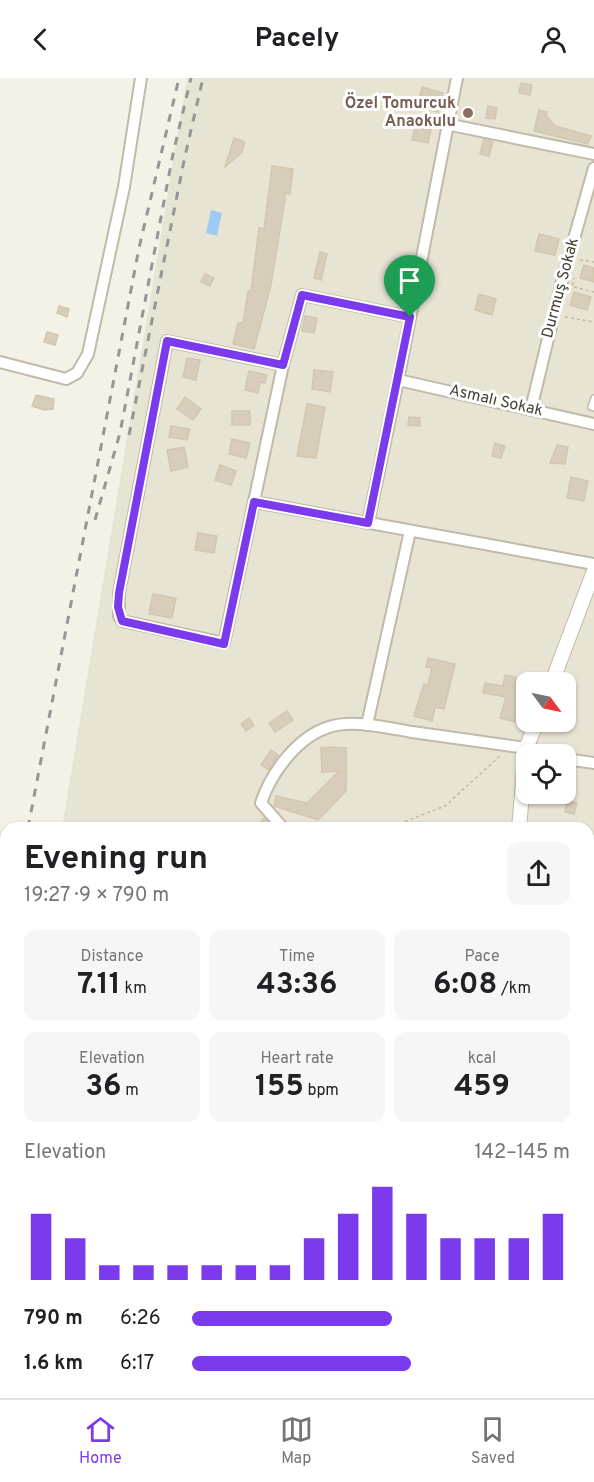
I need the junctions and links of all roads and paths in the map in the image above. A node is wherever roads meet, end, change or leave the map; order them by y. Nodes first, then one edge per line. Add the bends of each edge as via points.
1 (141, 78) edge
2 (456, 78) edge
3 (446, 124) junction
4 (594, 154) edge
5 (594, 168) edge
6 (594, 262) edge
7 (576, 266) dead end
8 (575, 276) dead end
9 (573, 286) junction
10 (594, 292) edge
11 (567, 297) dead end
12 (563, 315) dead end
13 (410, 317) junction
14 (594, 322) edge
15 (0, 362) edge
16 (283, 365) junction
17 (398, 380) junction
18 (594, 398) edge
19 (594, 408) edge
20 (531, 409) junction
21 (594, 424) edge
22 (254, 502) junction
23 (368, 523) junction
24 (410, 531) junction
25 (594, 564) edge
26 (594, 571) edge
27 (556, 672) edge
28 (367, 725) junction
29 (511, 746) junction
30 (516, 747) edge
31 (576, 761) edge
32 (594, 764) edge
33 (521, 804) edge
34 (278, 822) edge
35 (404, 822) edge
36 (520, 822) edge

1 - 15 street via 124,187 88,354 77,373 66,379
2 - 3 street
3 - 4 street
3 - 13 street
5 - 20 street, Durmuş Sokak
6 - 7 path via 583,260
8 - 9 path
9 - 10 path
9 - 11 path
12 - 14 path
13 - 16 street via 302,295
13 - 17 street
16 - 22 street
16 - 22 street via 167,341 119,593 122,621 224,644
17 - 20 street, Asmalı Sokak
17 - 23 street
18 - 19 lane
20 - 21 street, Asmalı Sokak
22 - 23 street
23 - 24 street
24 - 25 street
24 - 28 street
26 - 27 street
28 - 29 street
28 - 34 street via 331,726 291,753 268,782 261,803
29 - 30 street
29 - 35 path via 445,806
31 - 32 street
33 - 36 street

